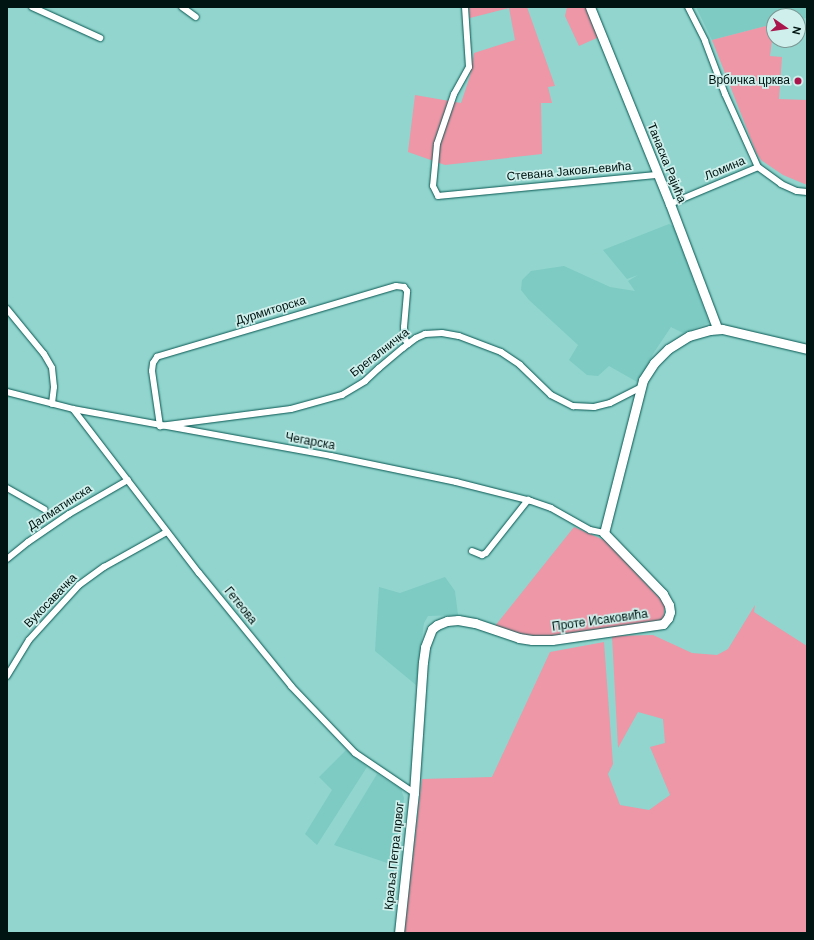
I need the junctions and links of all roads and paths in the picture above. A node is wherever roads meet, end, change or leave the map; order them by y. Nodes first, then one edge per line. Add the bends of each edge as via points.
1 (32, 7) edge
2 (182, 7) edge
3 (465, 7) edge
4 (590, 7) edge
5 (688, 7) edge
6 (196, 17) dead end
7 (100, 38) dead end
8 (758, 167) junction
9 (658, 175) junction
10 (807, 192) edge
11 (670, 204) junction
12 (7, 309) edge
13 (717, 328) junction
14 (408, 344) junction
15 (807, 350) edge
16 (640, 388) junction
17 (7, 392) edge
18 (52, 404) junction
19 (73, 410) junction
20 (160, 426) junction
21 (128, 480) junction
22 (7, 488) edge
23 (528, 500) junction
24 (44, 509) dead end
25 (167, 532) junction
26 (604, 533) junction
27 (472, 551) dead end
28 (7, 559) edge
29 (7, 676) edge
30 (414, 782) joint
31 (414, 793) junction
32 (399, 933) edge

1 - 7 street
2 - 6 street
3 - 9 street, Стевана Јаковљевића via 469,67 454,94 439,138 433,186 438,196
4 - 9 street, Танаска Рајића
5 - 8 street
8 - 10 street, Ломина via 781,184
8 - 11 street, Ломина
9 - 11 street, Танаска Рајића
11 - 13 street, Танаска Рајића
12 - 18 street via 44,354 52,368
13 - 15 street
13 - 16 street via 689,336 668,349 648,371
14 - 16 street, Брегалничка via 425,334 442,333 484,345 501,352 520,365 551,395 572,406 594,407 610,403
14 - 20 street, Брегалничка via 365,381 342,395 291,409
14 - 20 street, Дурмиторска via 404,327 407,291 404,286 396,286 157,357 152,371
16 - 26 street
17 - 18 street, Чегарска
18 - 19 street, Чегарска
19 - 20 street, Чегарска
19 - 21 street, Гетеова
20 - 23 street, Чегарска via 406,471
21 - 25 street, Гетеова
21 - 28 street, Далматинска via 69,514
22 - 24 street
23 - 26 street, Чегарска via 551,508 590,530
23 - 27 street via 486,553 482,555
25 - 29 street, Вукосавачка via 79,585 29,640
25 - 31 street, Гетеова via 286,681 327,725 355,753
26 - 30 street, Проте Исаковића via 663,594 669,605 668,618 660,625 552,640 519,638 458,620 437,625 428,636 425,647
30 - 31 street, Краља Петра првог
31 - 32 street, Краља Петра првог

